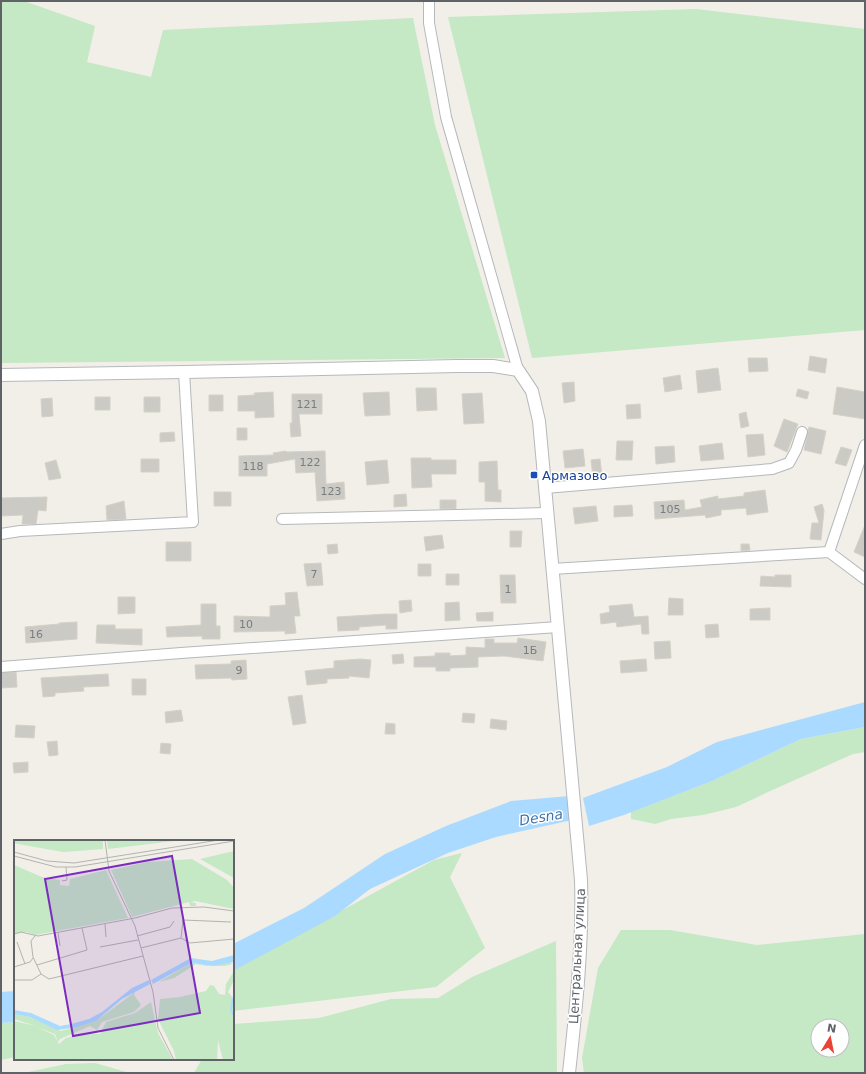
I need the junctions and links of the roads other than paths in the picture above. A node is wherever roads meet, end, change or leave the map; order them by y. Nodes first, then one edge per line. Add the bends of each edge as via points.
1 (429, 1) edge
2 (518, 370) junction
3 (184, 372) junction
4 (1, 375) edge
5 (802, 432) dead end
6 (865, 445) edge
7 (545, 488) junction
8 (547, 513) junction
9 (282, 519) dead end
10 (1, 534) edge
11 (829, 552) junction
12 (552, 569) junction
13 (865, 579) edge
14 (558, 627) junction
15 (1, 667) edge
16 (569, 1073) edge

1 - 2 street via 429,23 446,117
2 - 3 street via 493,366 457,366
2 - 7 street, Центральная улица via 532,391 539,421
3 - 4 street
3 - 10 street via 193,522
5 - 7 street via 789,463 772,469
6 - 11 street
7 - 8 street, Центральная улица
8 - 9 street
8 - 12 street, Центральная улица
11 - 12 street
11 - 13 street
12 - 14 street, Центральная улица
14 - 15 street
14 - 16 street, Центральная улица via 582,912

